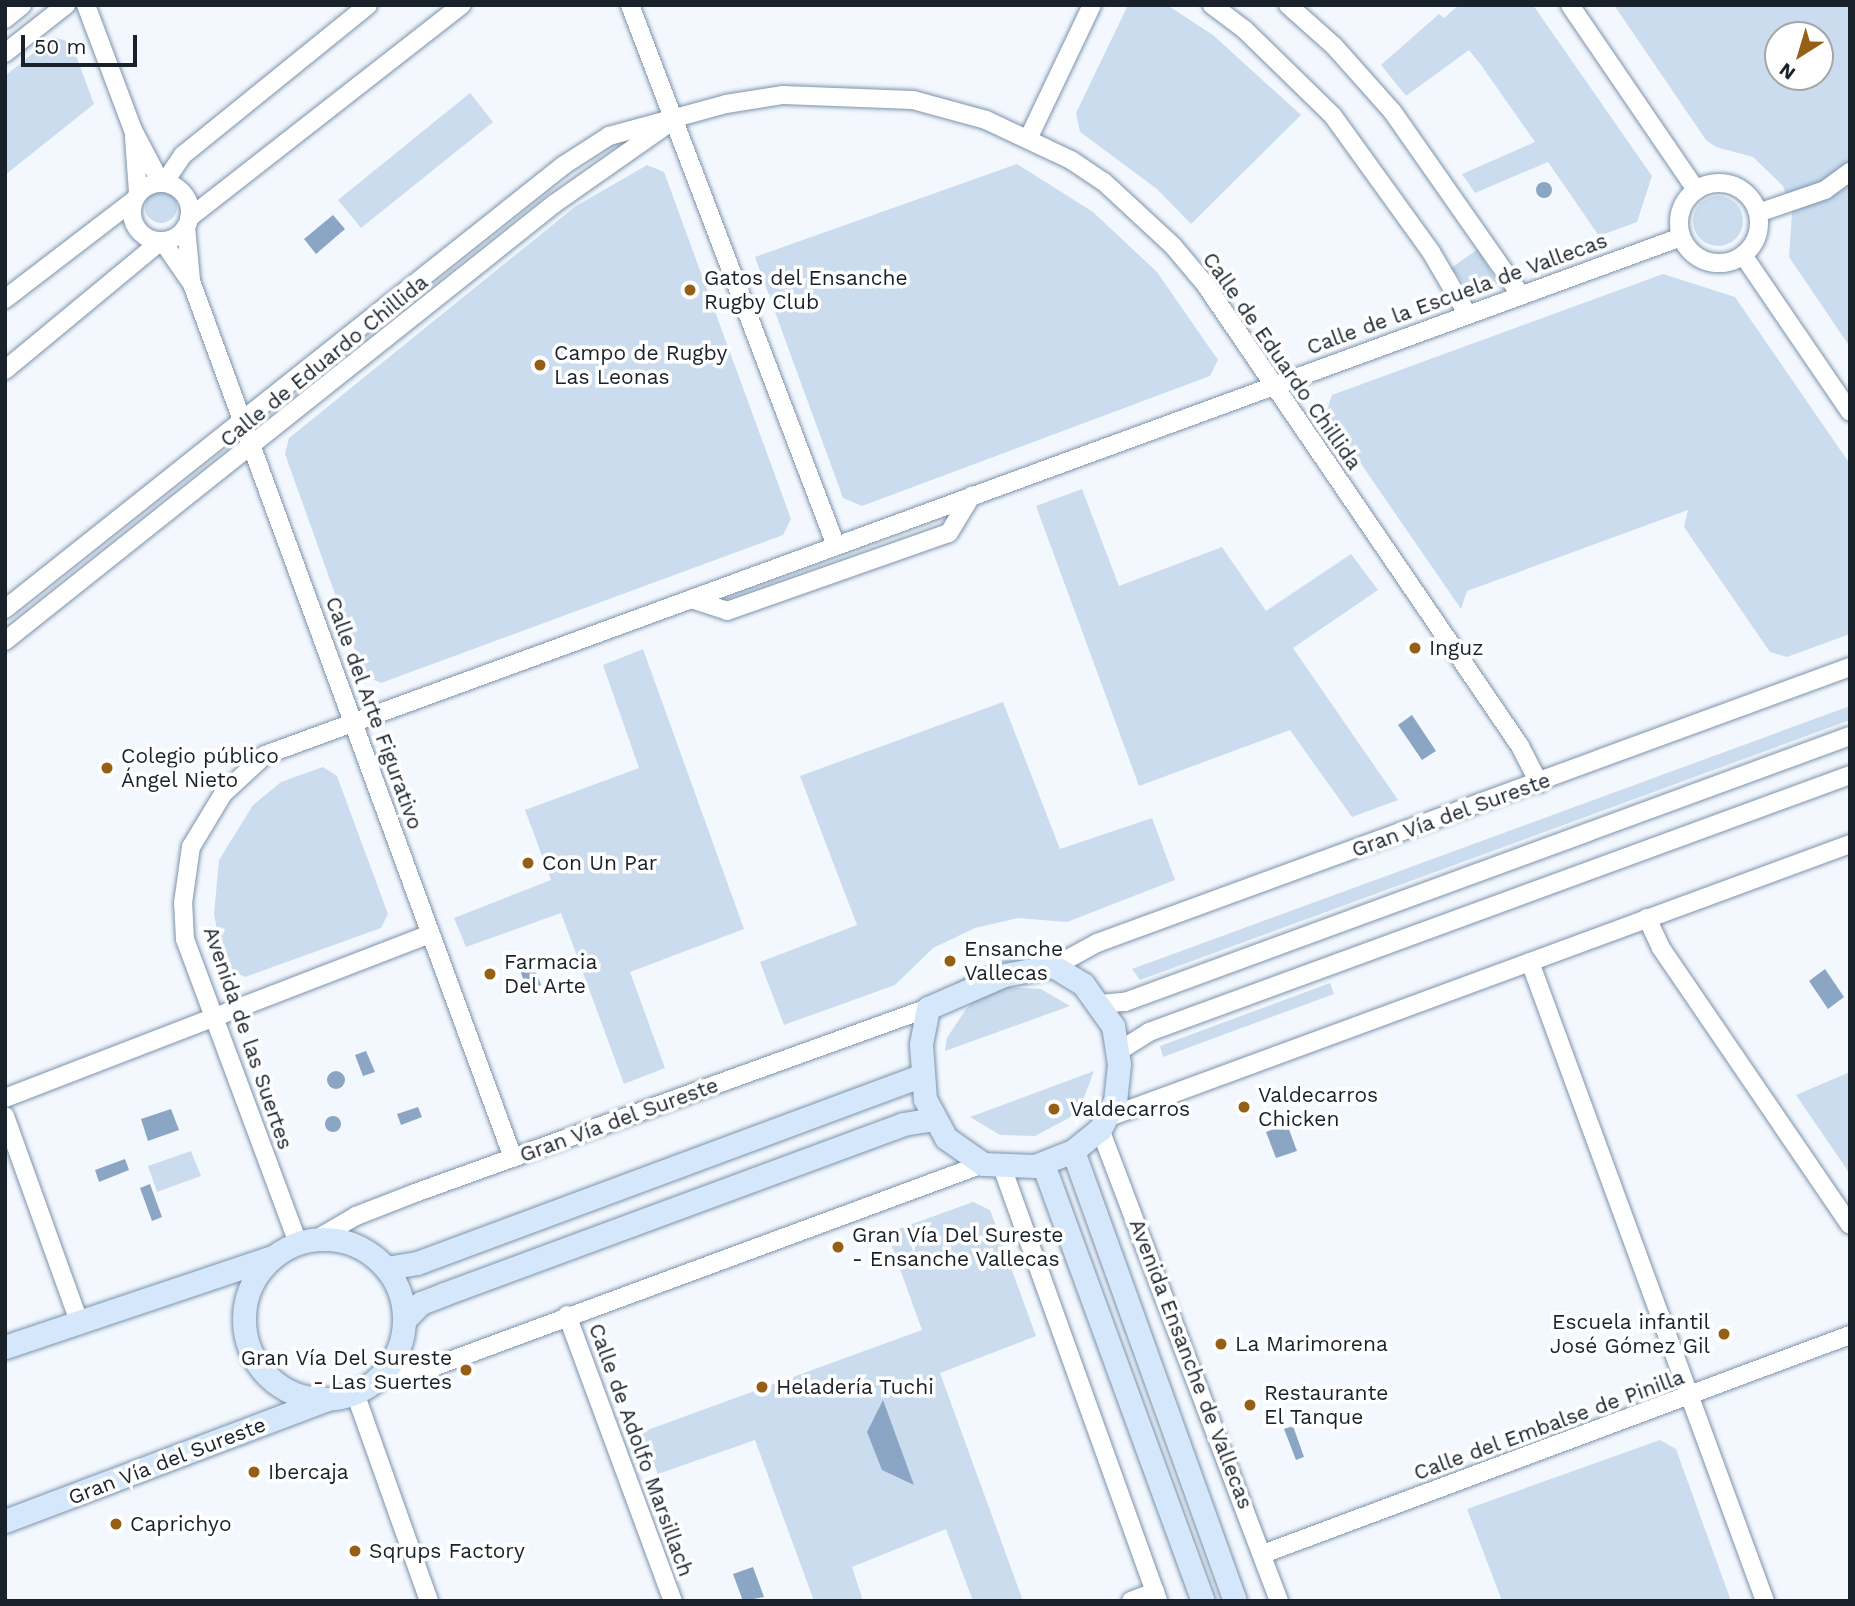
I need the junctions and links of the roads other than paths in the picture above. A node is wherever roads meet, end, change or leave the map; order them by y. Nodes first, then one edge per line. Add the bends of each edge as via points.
1 (22, 5) edge
2 (66, 5) edge
3 (86, 5) edge
4 (368, 5) edge
5 (462, 5) edge
6 (631, 5) edge
7 (1092, 5) edge
8 (1212, 5) edge
9 (1288, 5) edge
10 (1570, 5) edge
11 (5, 19) edge
12 (5, 53) edge
13 (673, 120) junction
14 (133, 130) junction
15 (1029, 137) junction
16 (1850, 173) edge
17 (163, 183) junction
18 (1696, 190) junction
19 (136, 196) junction
20 (1758, 213) junction
21 (188, 223) junction
22 (1681, 237) junction
23 (162, 242) junction
24 (1743, 255) junction
25 (192, 284) junction
26 (1521, 295) junction
27 (5, 299) edge
28 (1468, 315) junction
29 (5, 370) edge
30 (1272, 386) junction
31 (1850, 412) edge
32 (242, 421) junction
33 (252, 449) junction
34 (972, 495) junction
35 (836, 546) junction
36 (691, 599) junction
37 (5, 609) edge
38 (5, 641) edge
39 (1850, 667) edge
40 (353, 723) junction
41 (1850, 736) edge
42 (1850, 775) edge
43 (1539, 783) junction
44 (1850, 844) edge
45 (1647, 918) junction
46 (430, 934) junction
47 (1530, 962) junction
48 (1055, 966) junction
49 (1100, 1004) junction
50 (928, 1008) junction
51 (215, 1018) junction
52 (1119, 1051) junction
53 (920, 1076) junction
54 (5, 1098) edge
55 (5, 1116) edge
56 (935, 1119) junction
57 (1104, 1123) junction
58 (1073, 1151) junction
59 (513, 1158) junction
60 (1044, 1164) junction
61 (992, 1165) junction
62 (1850, 1225) edge
63 (306, 1242) junction
64 (273, 1257) junction
65 (386, 1268) junction
66 (567, 1315) junction
67 (405, 1319) junction
68 (79, 1322) junction
69 (1850, 1335) edge
70 (5, 1347) edge
71 (382, 1376) junction
72 (355, 1393) junction
73 (1690, 1398) junction
74 (328, 1399) junction
75 (5, 1521) edge
76 (1263, 1554) junction
77 (1157, 1596) edge
78 (429, 1601) edge
79 (673, 1601) edge
80 (1131, 1601) edge
81 (1203, 1601) edge
82 (1235, 1601) edge
83 (1279, 1601) edge
84 (1765, 1601) edge

1 - 11 street
2 - 12 street
3 - 14 street
4 - 17 street via 183,155
5 - 21 street
6 - 13 street
7 - 15 street
8 - 28 street via 1244,29 1333,116 1431,252
9 - 26 street via 1334,46 1392,111
10 - 18 street
13 - 15 street, Calle de Eduardo Chillida via 783,94 913,100
13 - 32 street, Calle de Eduardo Chillida via 609,136 564,164
13 - 33 street, Calle de Eduardo Chillida via 554,204
13 - 35 street
14 - 17 street
14 - 19 street
15 - 30 street, Calle de Eduardo Chillida via 1104,182 1173,246 1205,284
16 - 20 street via 1825,190
17 - 19 street
17 - 21 street via 187,200
18 - 20 street via 1720,183 1733,186 1744,192
18 - 22 street via 1681,211
19 - 23 street via 136,228
19 - 27 street
20 - 24 street via 1757,236
21 - 23 street
21 - 25 street, Calle del Arte Figurativo
22 - 24 street via 1708,261 1732,261
22 - 26 street, Calle de la Escuela de Vallecas
23 - 25 street, Calle del Arte Figurativo
23 - 29 street
24 - 31 street
25 - 32 street, Calle del Arte Figurativo
26 - 28 street, Calle de la Escuela de Vallecas
28 - 30 street, Calle de la Escuela de Vallecas
30 - 34 street, Calle de la Escuela de Vallecas
30 - 43 street, Calle de Eduardo Chillida via 1520,746
32 - 33 street, Calle del Arte Figurativo
32 - 37 street, Calle de Eduardo Chillida
33 - 38 street, Calle de Eduardo Chillida
33 - 40 street, Calle del Arte Figurativo
34 - 35 street, Calle de la Escuela de Vallecas
34 - 36 street via 949,533 727,611
35 - 36 street, Calle de la Escuela de Vallecas
36 - 40 street, Calle de la Escuela de Vallecas
39 - 43 street, Gran Vía del Sureste
40 - 46 street, Calle del Arte Figurativo
40 - 51 street, Avenida de las Suertes via 265,755 223,794 191,847 183,903 185,939
41 - 49 street via 1125,1002
42 - 52 street via 1149,1032
43 - 48 street, Gran Vía del Sureste via 1097,943
44 - 45 street
45 - 47 street
45 - 62 street via 1661,948
46 - 51 street
46 - 59 street, Calle del Arte Figurativo
47 - 57 street
47 - 73 street
48 - 49 main road via 1083,984
48 - 50 main road via 1004,975
49 - 52 main road via 1113,1026
50 - 53 main road
50 - 59 street, Gran Vía del Sureste
51 - 54 street
51 - 63 street, Avenida de las Suertes
52 - 57 main road via 1119,1080
53 - 56 main road
53 - 65 main road via 416,1263
55 - 68 street
56 - 61 main road via 946,1138
56 - 67 main road via 915,1120 444,1294 421,1303
57 - 58 main road
57 - 76 street, Avenida Ensanche de Vallecas
58 - 60 main road
58 - 82 main road, Avenida Ensanche de Vallecas
59 - 63 street, Gran Vía del Sureste via 356,1216
60 - 61 main road
60 - 81 main road
61 - 66 street
61 - 77 street
63 - 64 main road
63 - 65 main road via 330,1238 361,1248
64 - 68 main road
64 - 74 main road via 255,1278 245,1305 245,1334 255,1359 274,1382 299,1395
65 - 67 main road via 400,1292
66 - 71 street via 433,1367
66 - 79 street, Calle de Adolfo Marsillach
67 - 71 main road via 399,1350
68 - 70 main road
69 - 73 street, Calle del Embalse de Pinilla
71 - 72 main road
72 - 74 main road
72 - 78 street
73 - 76 street, Calle del Embalse de Pinilla
73 - 84 street
74 - 75 main road, Gran Vía del Sureste
76 - 83 street, Avenida Ensanche de Vallecas
77 - 80 street

